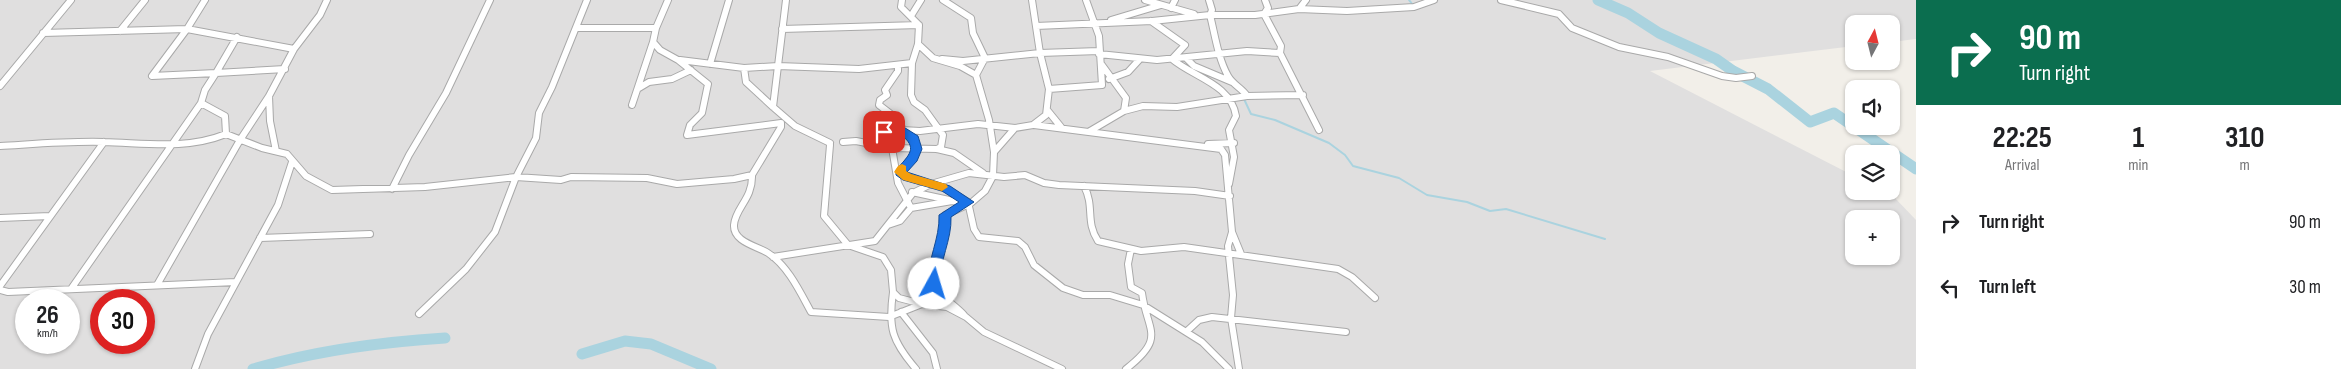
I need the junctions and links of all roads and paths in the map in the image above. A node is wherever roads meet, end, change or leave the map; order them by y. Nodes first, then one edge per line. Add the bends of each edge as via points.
1 (71, 0) edge
2 (145, 0) edge
3 (205, 0) edge
4 (327, 0) edge
5 (490, 0) edge
6 (586, 0) edge
7 (668, 0) edge
8 (729, 0) edge
9 (786, 0) edge
10 (902, 0) edge
11 (921, 0) edge
12 (943, 0) edge
13 (1086, 0) edge
14 (1145, 0) edge
15 (1175, 0) edge
16 (1209, 0) edge
17 (1265, 0) edge
18 (1306, 0) edge
19 (1434, 0) edge
20 (1501, 0) edge
21 (1031, 2) edge
22 (1161, 5) junction
23 (1171, 8) junction
24 (1300, 10) junction
25 (1264, 14) junction
26 (1210, 15) junction
27 (911, 16) junction
28 (1198, 16) junction
29 (1150, 21) junction
30 (1105, 22) junction
31 (1094, 23) junction
32 (919, 25) junction
33 (1036, 26) junction
34 (576, 28) junction
35 (656, 28) junction
36 (187, 29) junction
37 (782, 29) junction
38 (120, 31) junction
39 (43, 33) junction
40 (237, 37) junction
41 (653, 42) junction
42 (1217, 42) junction
43 (918, 44) junction
44 (294, 49) junction
45 (1099, 53) junction
46 (1280, 53) junction
47 (1040, 54) junction
48 (1220, 54) junction
49 (1208, 56) junction
50 (985, 58) junction
51 (1186, 58) junction
52 (942, 59) junction
53 (1172, 59) junction
54 (678, 60) junction
55 (1139, 60) junction
56 (1101, 62) junction
57 (912, 63) junction
58 (710, 64) junction
59 (778, 66) junction
60 (898, 66) junction
61 (744, 68) junction
62 (285, 69) junction
63 (691, 70) junction
64 (216, 73) junction
65 (976, 75) junction
66 (1752, 76) dead end
67 (1112, 78) junction
68 (1103, 81) junction
69 (1232, 82) junction
70 (0, 86) edge
71 (639, 88) junction
72 (1049, 89) junction
73 (1303, 95) junction
74 (269, 96) junction
75 (1247, 96) junction
76 (1229, 100) junction
77 (201, 103) junction
78 (632, 105) dead end
79 (773, 107) junction
80 (1048, 111) junction
81 (1124, 111) junction
82 (990, 124) junction
83 (1033, 125) junction
84 (1062, 127) junction
85 (1015, 128) junction
86 (938, 129) junction
87 (902, 130) junction
88 (1319, 130) dead end
89 (1090, 131) junction
90 (226, 134) junction
91 (240, 140) junction
92 (104, 142) junction
93 (843, 142) dead end
94 (869, 143) junction
95 (1234, 143) junction
96 (830, 144) joint
97 (1201, 145) junction
98 (0, 146) edge
99 (169, 146) junction
100 (892, 148) junction
101 (916, 149) junction
102 (937, 149) junction
103 (276, 151) junction
104 (994, 152) junction
105 (292, 162) junction
106 (752, 175) junction
107 (990, 176) junction
108 (516, 177) junction
109 (931, 184) junction
110 (1084, 186) junction
111 (1228, 188) junction
112 (392, 189) junction
113 (901, 190) junction
114 (913, 192) junction
115 (1230, 196) junction
116 (952, 201) junction
117 (968, 202) junction
118 (908, 205) junction
119 (50, 216) junction
120 (0, 218) edge
121 (1232, 232) junction
122 (370, 234) dead end
123 (260, 238) junction
124 (848, 245) junction
125 (1131, 248) junction
126 (1229, 252) junction
127 (1241, 254) junction
128 (773, 257) junction
129 (236, 282) junction
130 (157, 285) junction
131 (0, 288) edge
132 (71, 289) joint
133 (15, 292) edge
134 (893, 292) junction
135 (943, 298) junction
136 (1375, 298) dead end
137 (922, 304) junction
138 (1143, 304) junction
139 (902, 312) junction
140 (419, 314) dead end
141 (889, 317) junction
142 (966, 317) junction
143 (1231, 318) junction
144 (1187, 331) junction
145 (1346, 332) dead end
146 (195, 369) edge
147 (916, 369) edge
148 (937, 369) edge
149 (1062, 369) edge
150 (1126, 369) edge
151 (1229, 369) edge
152 (1239, 369) edge

1 - 39 street
2 - 38 street
3 - 36 street
4 - 44 street via 320,15
5 - 112 street via 446,93
6 - 34 street
7 - 35 street
8 - 58 street
9 - 37 street
10 - 27 street via 901,7
11 - 27 street
12 - 50 street via 971,18 973,32
13 - 31 street
14 - 22 street
15 - 23 street
16 - 26 street
17 - 25 street via 1268,8
18 - 24 street
19 - 24 street via 1426,5 1347,12
20 - 66 street via 1558,12 1572,28 1619,47 1668,57 1729,78
21 - 33 street
22 - 23 street
22 - 30 street
23 - 28 street
24 - 25 street
25 - 26 street
25 - 46 street via 1281,46
26 - 28 street
26 - 42 street
27 - 32 street
28 - 29 street
29 - 30 street
29 - 53 street via 1185,45
30 - 31 street
31 - 33 street
31 - 45 street via 1099,36
32 - 37 street
32 - 43 street
33 - 47 street
34 - 35 street
34 - 108 street via 539,113 536,138
35 - 41 street
36 - 38 street
36 - 40 street
36 - 64 street via 152,76
37 - 59 street
38 - 39 street
39 - 70 street
40 - 44 street
40 - 64 street
41 - 54 street
41 - 71 street
42 - 48 street
42 - 49 street
43 - 52 street via 932,58
43 - 57 street
44 - 62 street
45 - 47 street
45 - 55 street
45 - 56 street
46 - 48 street via 1261,49
46 - 73 street
47 - 50 street
47 - 72 street
48 - 49 street
48 - 69 street
49 - 51 street
50 - 52 street
50 - 65 street
51 - 53 street
51 - 69 street via 1194,66
52 - 65 street
53 - 55 street
53 - 76 street via 1213,82
54 - 58 street
54 - 63 street
55 - 67 street via 1128,72
56 - 67 street
56 - 68 street
57 - 60 street
57 - 86 street via 911,95
58 - 61 street
59 - 60 street
59 - 61 street
59 - 79 street
60 - 87 street via 885,90 887,96 880,100 879,105 896,118
61 - 79 street via 746,82
62 - 64 street
62 - 74 street
63 - 71 street
63 - 106 street via 708,84 700,120 690,125 687,135 781,123
64 - 77 street
65 - 82 street
67 - 68 street
67 - 81 street via 1126,98
68 - 72 street via 1096,87
69 - 75 street via 1245,90
71 - 78 street
72 - 80 street
73 - 75 street
73 - 88 street
74 - 91 street
74 - 103 street
75 - 76 street
76 - 81 street via 1177,107 1142,106
76 - 95 street via 1236,116 1229,130
77 - 90 street via 225,116
77 - 99 street
79 - 96 street via 795,126
80 - 83 street
80 - 84 street
81 - 89 street
82 - 85 street
82 - 86 street
82 - 104 street
83 - 84 street
83 - 85 street
84 - 89 street
85 - 104 street
86 - 87 street
86 - 102 street via 943,135 941,147
87 - 94 street via 884,132
87 - 101 street via 914,139
89 - 97 street
90 - 91 street
90 - 99 street
91 - 103 street
91 - 130 street
92 - 98 street
92 - 99 street
92 - 119 street
93 - 94 street
94 - 100 street
95 - 97 street
95 - 111 street
96 - 124 street via 824,216
97 - 111 street via 1221,149 1225,155
99 - 132 street
100 - 101 street
100 - 113 street
101 - 102 street
101 - 109 street via 914,158 900,172
102 - 107 street via 954,154
103 - 105 street via 287,154
104 - 107 street
105 - 112 street via 332,190
105 - 123 street via 278,205
106 - 108 street via 677,184 647,178 571,177 561,180
106 - 128 street via 752,192 734,221 734,229 742,241
107 - 109 street via 969,173
107 - 110 street via 1025,175 1044,183
107 - 117 street via 984,192
108 - 112 street
108 - 140 street via 495,232 466,270
109 - 114 street
109 - 117 street via 946,188
110 - 115 street
110 - 125 street via 1090,198 1090,229 1098,241
111 - 115 street
113 - 114 street
113 - 118 street
114 - 116 street
114 - 118 street
115 - 121 street
116 - 117 street
116 - 118 street
117 - 135 street via 945,215 945,229 934,270 934,284
117 - 138 street via 979,237 1018,241 1025,246 1034,265 1063,288 1083,295 1110,295
118 - 124 street via 876,241
119 - 120 street
119 - 131 street
121 - 126 street
121 - 127 street
122 - 123 street
123 - 129 street
124 - 128 street
124 - 134 street via 883,257 890,270
125 - 126 street via 1141,251 1184,247
125 - 138 street via 1128,264 1131,287 1142,293
126 - 127 street
126 - 143 street via 1233,295
127 - 136 street via 1338,269
128 - 141 street via 800,291 811,312
129 - 130 street
129 - 146 street via 208,334
130 - 132 street
131 - 133 street
134 - 137 street via 899,298
134 - 141 street
135 - 137 street
135 - 142 street
137 - 139 street
137 - 142 street via 946,307
138 - 144 street
138 - 150 street via 1153,335 1147,349
139 - 141 street
139 - 148 street via 933,352
141 - 147 street via 895,344
142 - 149 street via 984,332
143 - 144 street via 1199,320
143 - 145 street
143 - 152 street
144 - 151 street

